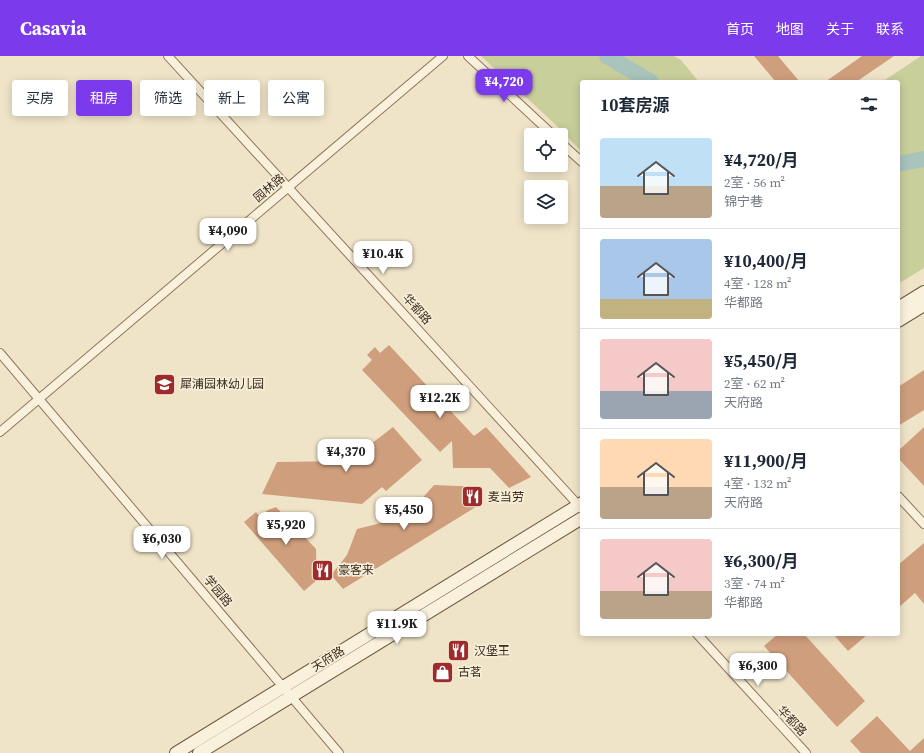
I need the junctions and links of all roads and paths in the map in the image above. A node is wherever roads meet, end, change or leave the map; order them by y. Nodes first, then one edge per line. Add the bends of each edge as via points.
1 (168, 56) edge
2 (443, 56) edge
3 (468, 56) edge
4 (545, 128) edge
5 (568, 149) edge
6 (580, 160) edge
7 (289, 187) junction
8 (924, 292) edge
9 (924, 304) edge
10 (900, 307) edge
11 (900, 320) edge
12 (0, 353) edge
13 (39, 399) junction
14 (0, 432) edge
15 (900, 498) edge
16 (580, 504) edge
17 (580, 506) edge
18 (580, 519) edge
19 (924, 524) edge
20 (699, 636) edge
21 (287, 692) junction
22 (176, 753) edge
23 (199, 753) edge
24 (339, 753) edge
25 (806, 753) edge

1 - 7 street, 华都路
2 - 7 street, 园林路
3 - 4 street
5 - 6 street
7 - 13 street, 园林路
7 - 16 street, 华都路
8 - 10 street
9 - 11 street
12 - 13 street, 学园路
13 - 14 street, 园林路
13 - 21 street, 学园路
15 - 19 street
17 - 21 street, 天府路
18 - 21 street, 天府路
20 - 25 street, 华都路
21 - 22 street, 天府路
21 - 23 street, 天府路
21 - 24 street, 学园路

